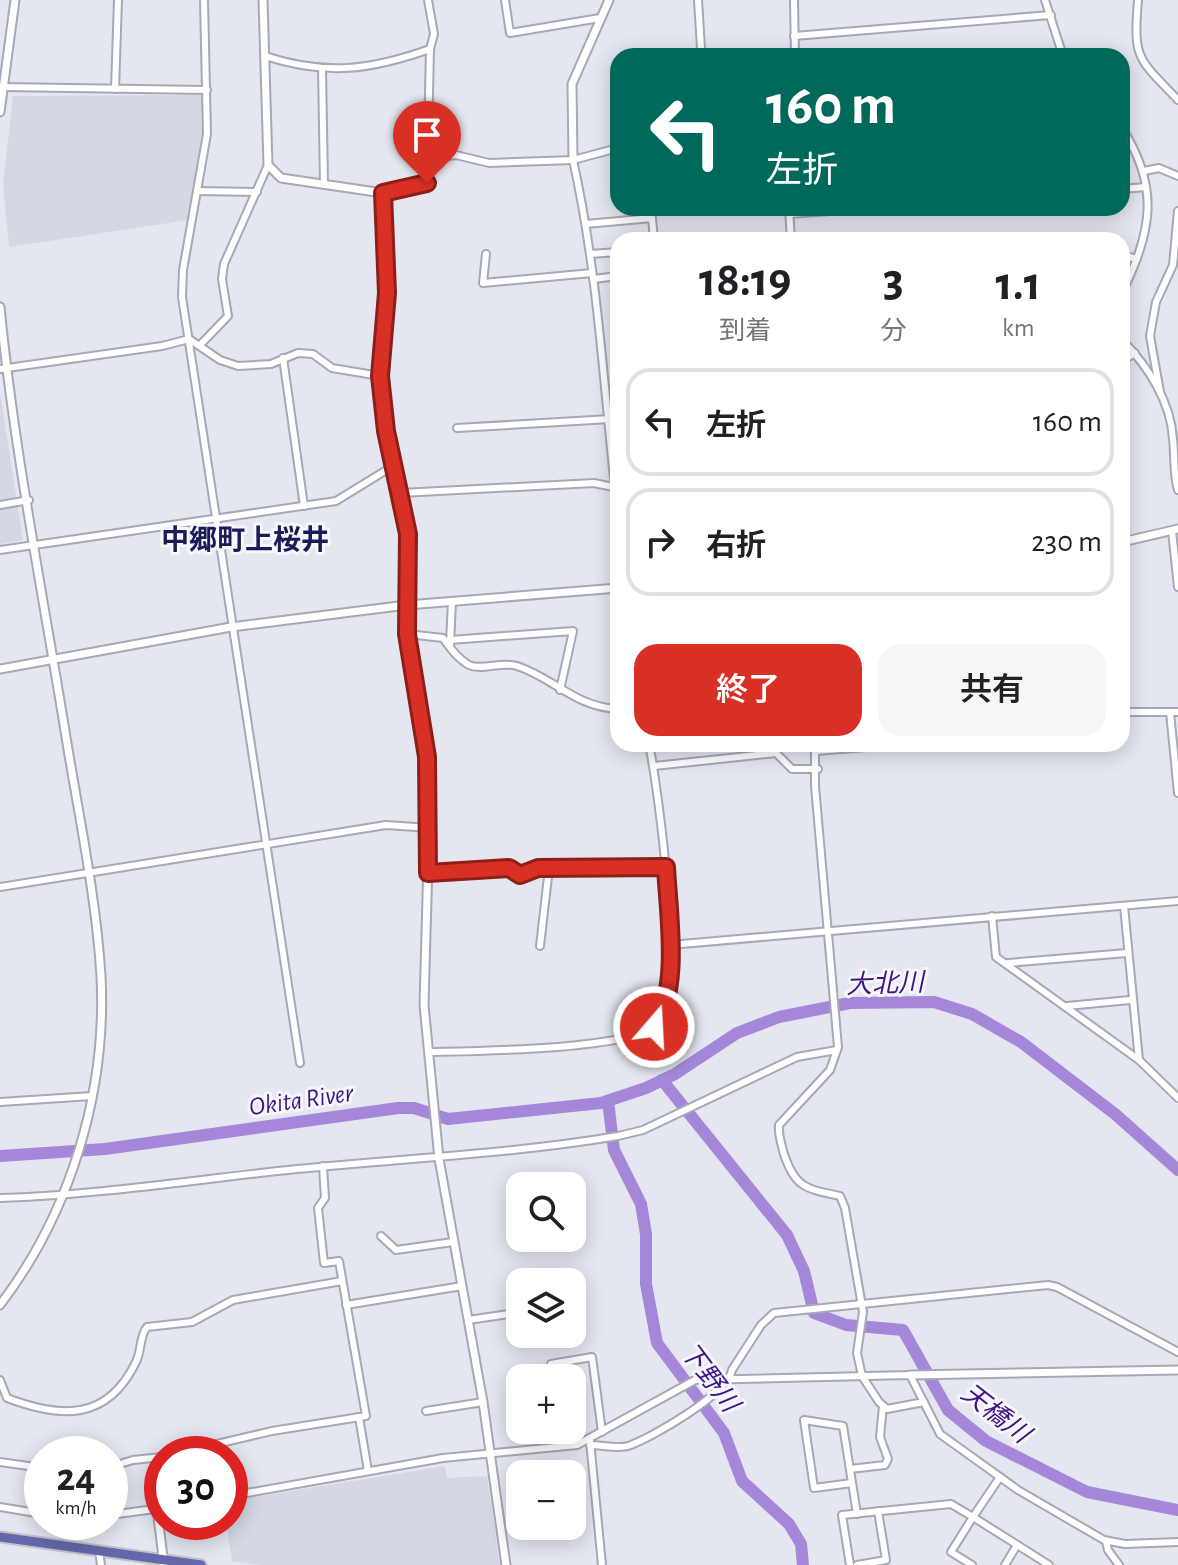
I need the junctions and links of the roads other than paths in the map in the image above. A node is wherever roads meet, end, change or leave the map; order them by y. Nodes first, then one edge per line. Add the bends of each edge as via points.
1 (15, 0) edge
2 (118, 0) edge
3 (204, 0) edge
4 (263, 0) edge
5 (428, 0) edge
6 (505, 0) edge
7 (609, 0) edge
8 (698, 0) edge
9 (794, 0) edge
10 (1045, 0) edge
11 (1138, 0) edge
12 (1051, 15) junction
13 (600, 18) junction
14 (794, 36) junction
15 (701, 48) edge
16 (795, 48) edge
17 (1061, 48) edge
18 (430, 49) junction
19 (265, 56) junction
20 (322, 68) junction
21 (2, 87) junction
22 (115, 89) junction
23 (207, 90) junction
24 (1178, 100) edge
25 (0, 112) edge
26 (1130, 144) edge
27 (610, 150) edge
28 (425, 159) junction
29 (573, 160) junction
30 (268, 165) junction
31 (1144, 171) junction
32 (1178, 176) edge
33 (324, 185) junction
34 (1146, 187) junction
35 (1130, 188) edge
36 (197, 191) junction
37 (257, 192) junction
38 (383, 193) junction
39 (1178, 211) edge
40 (586, 224) junction
41 (653, 232) edge
42 (610, 253) edge
43 (486, 254) dead end
44 (590, 254) junction
45 (1130, 257) edge
46 (1137, 259) junction
47 (1130, 275) edge
48 (593, 276) junction
49 (610, 276) edge
50 (0, 307) edge
51 (189, 339) junction
52 (201, 344) junction
53 (1130, 348) edge
54 (1135, 353) junction
55 (1130, 356) edge
56 (283, 358) junction
57 (4, 369) edge
58 (380, 376) junction
59 (1160, 392) junction
60 (609, 396) joint
61 (610, 419) joint
62 (457, 428) dead end
63 (393, 466) junction
64 (610, 486) edge
65 (1178, 490) edge
66 (401, 493) junction
67 (29, 500) junction
68 (0, 505) edge
69 (304, 506) junction
70 (215, 519) junction
71 (1175, 530) edge
72 (1130, 540) edge
73 (36, 544) junction
74 (0, 550) edge
75 (1178, 587) edge
76 (610, 589) edge
77 (452, 601) junction
78 (407, 605) junction
79 (231, 627) junction
80 (407, 634) junction
81 (450, 644) junction
82 (53, 660) junction
83 (0, 669) edge
84 (560, 690) junction
85 (610, 707) edge
86 (1130, 712) edge
87 (1174, 712) edge
88 (651, 752) edge
89 (816, 752) edge
90 (654, 766) junction
91 (818, 769) junction
92 (1178, 793) edge
93 (430, 828) junction
94 (269, 845) junction
95 (666, 867) junction
96 (549, 868) junction
97 (87, 872) junction
98 (428, 873) junction
99 (0, 887) edge
100 (1178, 901) edge
101 (1124, 906) junction
102 (992, 916) junction
103 (827, 933) junction
104 (670, 945) junction
105 (540, 946) dead end
106 (1127, 953) junction
107 (1008, 963) junction
108 (1130, 1000) junction
109 (1067, 1006) junction
110 (838, 1048) junction
111 (430, 1056) junction
112 (1139, 1060) junction
113 (300, 1063) dead end
114 (1178, 1098) edge
115 (92, 1099) junction
116 (0, 1102) edge
117 (439, 1157) junction
118 (323, 1166) junction
119 (64, 1194) junction
120 (0, 1198) edge
121 (381, 1236) dead end
122 (453, 1242) junction
123 (342, 1281) junction
124 (462, 1286) junction
125 (862, 1304) junction
126 (0, 1305) edge
127 (346, 1305) junction
128 (506, 1314) edge
129 (468, 1320) junction
130 (1178, 1352) edge
131 (551, 1364) dead end
132 (1178, 1370) edge
133 (910, 1375) junction
134 (862, 1376) junction
135 (731, 1379) junction
136 (0, 1380) edge
137 (3, 1399) edge
138 (483, 1402) junction
139 (924, 1402) junction
140 (883, 1406) junction
141 (426, 1411) dead end
142 (359, 1417) junction
143 (602, 1432) junction
144 (248, 1437) edge
145 (590, 1442) junction
146 (489, 1454) junction
147 (0, 1462) edge
148 (24, 1465) edge
149 (850, 1469) junction
150 (368, 1471) junction
151 (1000, 1477) junction
152 (852, 1483) junction
153 (248, 1493) edge
154 (0, 1507) edge
155 (24, 1511) edge
156 (878, 1511) junction
157 (857, 1514) junction
158 (973, 1517) junction
159 (0, 1537) edge
160 (162, 1540) edge
161 (1106, 1541) junction
162 (1178, 1542) edge
163 (1017, 1545) junction
164 (99, 1551) junction
165 (164, 1563) edge
166 (101, 1565) edge
167 (201, 1565) edge
168 (506, 1565) edge
169 (602, 1565) edge
170 (850, 1565) edge
171 (857, 1565) edge
172 (972, 1565) edge
173 (1005, 1565) edge
174 (1049, 1565) edge
175 (1119, 1565) edge

1 - 21 street
2 - 22 street
3 - 23 street
4 - 19 street
5 - 18 street via 434,34
6 - 13 street via 510,33
7 - 13 street
8 - 15 street
9 - 14 street
10 - 12 street
11 - 24 street via 1140,60
12 - 14 street
12 - 17 street
13 - 29 street via 572,84
14 - 16 street
18 - 20 street via 380,66
18 - 28 street
19 - 20 street
19 - 30 street
20 - 33 street
21 - 22 street
21 - 25 street
22 - 23 street
23 - 36 street via 207,134
26 - 31 street
27 - 29 street
28 - 29 street via 456,155 489,163
28 - 38 street via 427,183
29 - 40 street
30 - 33 street via 281,178
30 - 37 street
31 - 32 street via 1159,168
31 - 34 street
33 - 38 street
34 - 35 street
34 - 46 street via 1148,227
36 - 37 street
36 - 51 street via 183,270
37 - 52 street via 224,264 228,316
38 - 58 street via 387,293
39 - 59 street via 1173,265 1156,302 1150,336
40 - 41 street via 652,218
40 - 44 street
42 - 44 street
43 - 48 street via 483,283
44 - 48 street
45 - 46 street
46 - 47 street
48 - 49 street
48 - 60 street
50 - 57 street
51 - 52 street
51 - 57 street
51 - 70 street
52 - 56 street via 220,360 238,366
53 - 54 street
54 - 55 street
54 - 59 street
56 - 58 street via 313,354 332,368
56 - 69 street
57 - 67 street
58 - 63 street
59 - 65 street via 1170,416
60 - 61 street
61 - 62 street
63 - 66 street
63 - 69 street via 336,501
64 - 66 street
66 - 78 street via 408,534
67 - 68 street
67 - 73 street
69 - 70 street
70 - 73 street
70 - 79 street
71 - 72 street
71 - 75 street
73 - 74 street
73 - 82 street
76 - 77 street
77 - 78 street
77 - 81 street
78 - 79 street
78 - 80 street
79 - 82 street
79 - 94 street
80 - 81 street via 443,638
80 - 93 street via 427,757
81 - 84 street via 473,667 509,663
81 - 84 street via 573,631
82 - 83 street
82 - 97 street
84 - 85 street
86 - 87 street
87 - 92 street
88 - 90 street
89 - 91 street
90 - 91 street via 776,753 792,769
90 - 95 street
91 - 103 street
93 - 94 street via 386,825
93 - 98 street
94 - 97 street
94 - 113 street
95 - 96 street
95 - 104 street
96 - 98 street via 520,875 509,868
96 - 105 street
97 - 99 street
97 - 115 street via 101,978
98 - 111 street via 424,1005
100 - 101 street
101 - 102 street
101 - 106 street
102 - 103 street
102 - 107 street via 996,957
103 - 104 street
103 - 110 street
104 - 111 street via 665,1005 654,1027 600,1041
106 - 107 street
106 - 108 street
107 - 109 street
108 - 109 street
108 - 112 street
109 - 112 street
110 - 117 street via 797,1057 643,1130
110 - 125 street via 830,1070 778,1129 796,1181 840,1196
111 - 117 street
112 - 114 street
115 - 116 street
115 - 119 street
117 - 118 street
117 - 122 street
118 - 119 street
118 - 123 street via 325,1198 318,1208 324,1263 339,1261
119 - 120 street
119 - 126 street via 38,1248
121 - 122 street via 396,1250
122 - 124 street
123 - 127 street
123 - 137 street via 233,1300 192,1322 147,1327 127,1379 86,1410 65,1414
124 - 127 street
124 - 129 street
125 - 130 street via 1057,1287
125 - 134 street via 857,1353
125 - 135 street via 768,1316
127 - 142 street via 366,1416
128 - 129 street
129 - 138 street
131 - 143 street via 592,1357
132 - 133 street
133 - 134 street
133 - 139 street
134 - 135 street
134 - 140 street
135 - 143 street via 687,1383
135 - 145 street via 710,1400 627,1447
136 - 137 street
138 - 141 street
138 - 146 street
139 - 140 street
139 - 151 street via 940,1434
140 - 149 street via 880,1437 888,1459 885,1465
142 - 144 street
142 - 150 street
143 - 145 street
145 - 146 street
145 - 169 street
146 - 150 street
146 - 168 street
147 - 148 street
149 - 152 street
149 - 152 street via 843,1426 804,1420 814,1488
150 - 153 street
151 - 158 street
151 - 161 street
152 - 157 street
154 - 155 street
156 - 157 street
156 - 158 street via 951,1504
156 - 171 street via 886,1560
157 - 170 street via 842,1515
158 - 163 street
158 - 172 street via 951,1552
159 - 164 main road
160 - 165 street
161 - 162 street
161 - 175 street
163 - 173 street
163 - 174 street
164 - 165 main road
164 - 166 street
165 - 167 main road

